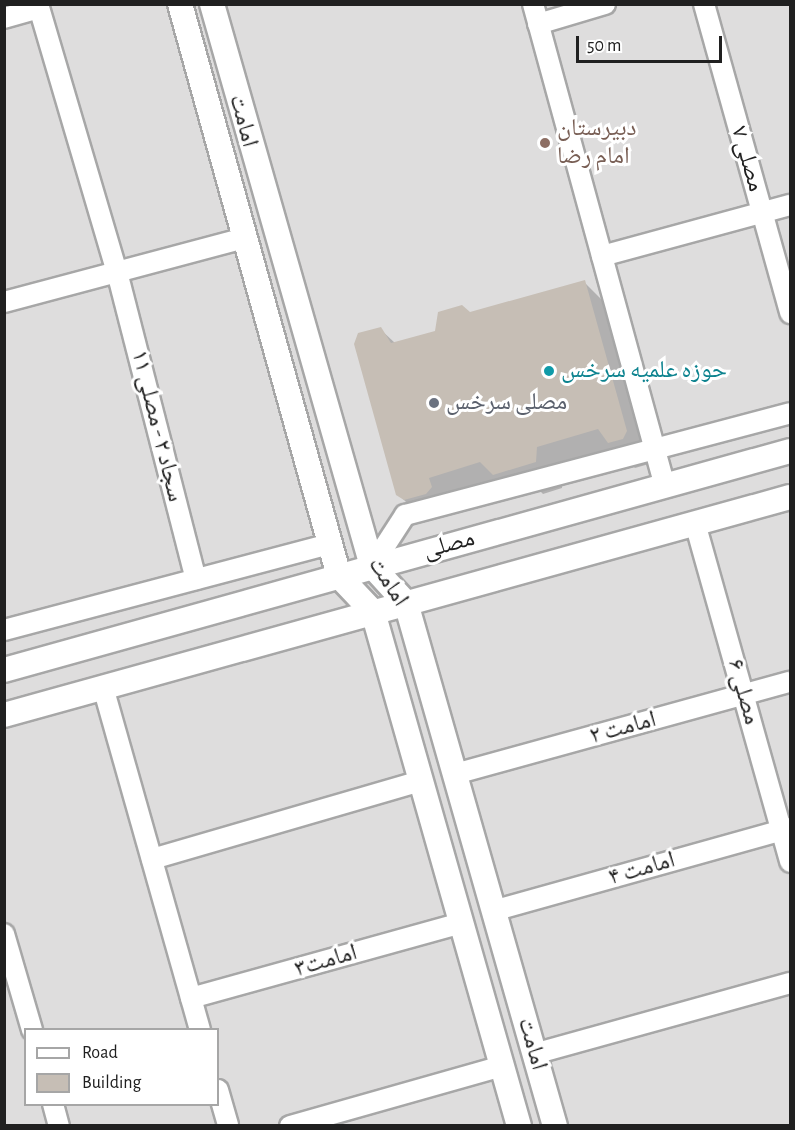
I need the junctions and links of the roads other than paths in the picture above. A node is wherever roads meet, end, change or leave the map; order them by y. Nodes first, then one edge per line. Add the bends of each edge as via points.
1 (180, 4) edge
2 (212, 4) edge
3 (533, 4) edge
4 (605, 4) edge
5 (704, 4) edge
6 (39, 6) edge
7 (4, 18) edge
8 (538, 24) junction
9 (790, 205) edge
10 (762, 213) junction
11 (273, 230) junction
12 (245, 238) junction
13 (602, 256) junction
14 (117, 272) junction
15 (4, 302) edge
16 (790, 313) edge
17 (790, 413) edge
18 (655, 451) junction
19 (790, 451) edge
20 (665, 486) junction
21 (790, 497) edge
22 (695, 523) junction
23 (330, 544) junction
24 (372, 566) junction
25 (339, 576) junction
26 (196, 579) junction
27 (406, 603) junction
28 (373, 612) junction
29 (4, 630) edge
30 (4, 670) edge
31 (790, 682) edge
32 (103, 687) junction
33 (744, 695) junction
34 (4, 715) edge
35 (455, 774) junction
36 (421, 781) junction
37 (786, 829) edge
38 (152, 859) junction
39 (790, 862) edge
40 (494, 910) junction
41 (461, 923) junction
42 (4, 934) edge
43 (790, 983) edge
44 (191, 998) junction
45 (32, 1028) edge
46 (200, 1028) edge
47 (534, 1054) junction
48 (502, 1066) junction
49 (219, 1094) edge
50 (54, 1106) edge
51 (59, 1125) edge
52 (228, 1125) edge
53 (290, 1125) edge
54 (519, 1125) edge
55 (555, 1125) edge

1 - 12 street, امامت
2 - 11 street, امامت
3 - 8 street
4 - 8 street
5 - 10 street, مصلی ۷
6 - 7 street
6 - 14 street, سجاد ۲ - مصلی ۱۱
8 - 13 street
9 - 10 street
10 - 13 street
10 - 16 street, مصلی ۷
11 - 12 street
11 - 24 street, امامت
12 - 14 street
12 - 23 street, امامت
13 - 18 street
14 - 15 street
14 - 26 street, سجاد ۲ - مصلی ۱۱
17 - 18 street
18 - 20 street
18 - 24 street via 405,515
19 - 20 street, مصلی
20 - 24 street, مصلی
21 - 22 street, مصلی
22 - 27 street, مصلی
22 - 33 street, مصلی ۶
23 - 25 street, امامت
23 - 26 street
24 - 25 street, مصلی
24 - 27 street, امامت
25 - 28 street, امامت
25 - 30 street, مصلی
26 - 29 street
27 - 28 street, مصلی
27 - 35 street, امامت
28 - 32 street, مصلی
28 - 36 street, امامت
31 - 33 street, امامت ۲
32 - 34 street, مصلی
32 - 38 street
33 - 35 street, امامت ۲
33 - 37 street, مصلی ۶
35 - 40 street, امامت
36 - 38 street
36 - 41 street, امامت
37 - 39 street, مصلی ۶
37 - 40 street, امامت ۴
38 - 44 street
40 - 47 street, امامت
41 - 44 street, امامت۳
41 - 48 street, امامت
42 - 45 street
43 - 47 street
44 - 46 street
47 - 55 street, امامت
48 - 53 street
48 - 54 street, امامت
49 - 52 street
50 - 51 street

